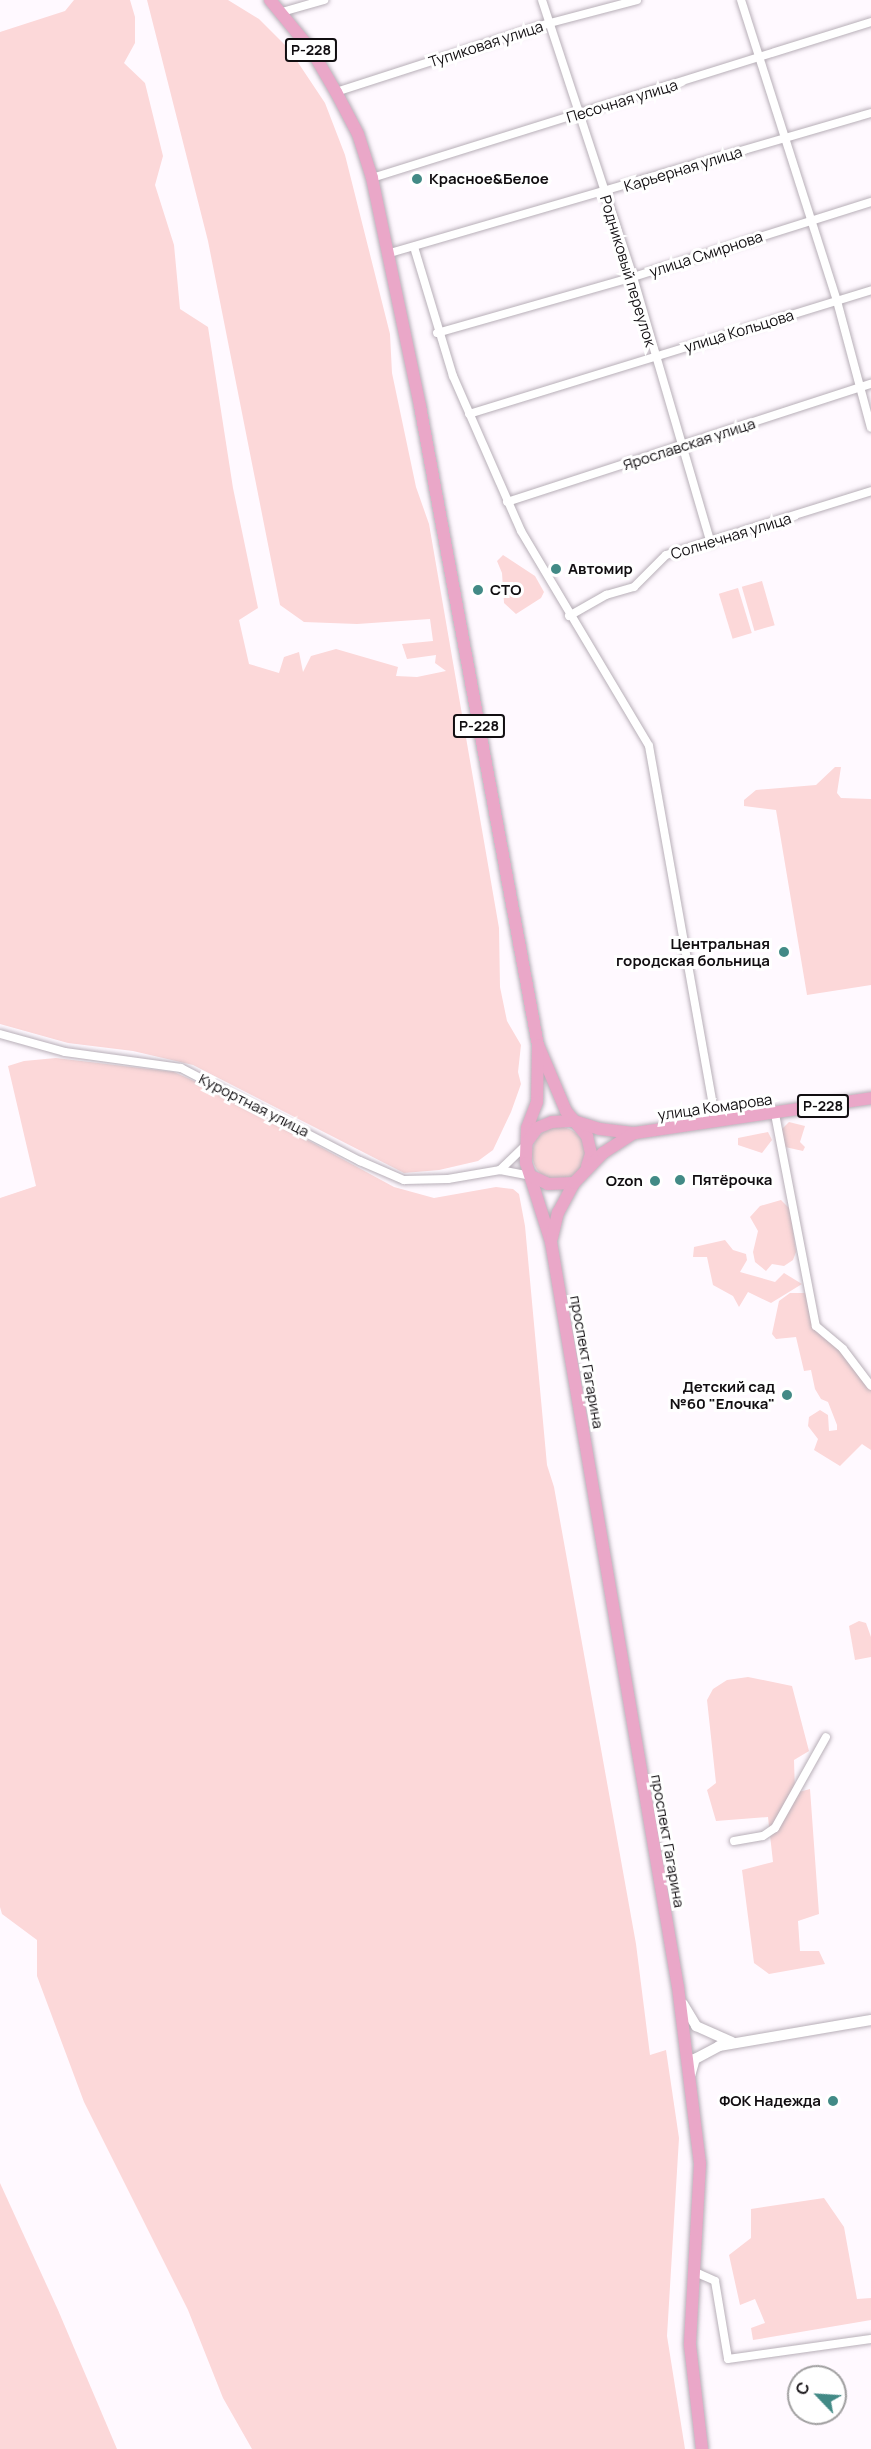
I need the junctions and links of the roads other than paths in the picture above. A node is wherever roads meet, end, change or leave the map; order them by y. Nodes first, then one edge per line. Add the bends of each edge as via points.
1 (270, 0) edge
2 (324, 0) edge
3 (542, 0) edge
4 (637, 0) edge
5 (741, 0) edge
6 (282, 12) junction
7 (871, 22) edge
8 (550, 23) junction
9 (759, 58) junction
10 (336, 92) junction
11 (871, 113) edge
12 (579, 114) junction
13 (785, 138) junction
14 (372, 178) junction
15 (605, 192) junction
16 (871, 202) edge
17 (812, 220) junction
18 (414, 247) junction
19 (390, 253) junction
20 (633, 277) junction
21 (871, 290) edge
22 (837, 301) junction
23 (437, 333) junction
24 (654, 357) junction
25 (871, 384) edge
26 (861, 387) junction
27 (469, 414) junction
28 (871, 428) edge
29 (681, 447) junction
30 (871, 491) edge
31 (507, 502) junction
32 (711, 543) junction
33 (569, 616) junction
34 (0, 1034) edge
35 (538, 1046) junction
36 (871, 1098) edge
37 (775, 1114) junction
38 (574, 1121) junction
39 (716, 1122) junction
40 (635, 1133) junction
41 (525, 1146) junction
42 (587, 1167) junction
43 (500, 1170) junction
44 (531, 1176) junction
45 (574, 1183) junction
46 (551, 1242) junction
47 (871, 1386) edge
48 (826, 1737) dead end
49 (734, 1841) dead end
50 (678, 1988) junction
51 (871, 2020) edge
52 (732, 2042) junction
53 (690, 2079) junction
54 (695, 2272) junction
55 (871, 2339) edge
56 (702, 2449) edge

1 - 6 main road, Р-228
2 - 6 street
3 - 8 street, Родниковый переулок
4 - 8 street, Тупиковая улица
5 - 9 street
6 - 10 main road, Р-228 via 312,51
7 - 9 street, Песочная улица
8 - 10 street, Тупиковая улица
8 - 12 street, Родниковый переулок
9 - 12 street, Песочная улица
9 - 13 street
10 - 14 main road, Р-228 via 358,134
11 - 13 street, Карьерная улица
12 - 14 street, Песочная улица
12 - 15 street, Родниковый переулок
13 - 15 street, Карьерная улица
13 - 17 street
14 - 19 main road, Р-228
15 - 18 street, Карьерная улица
15 - 20 street, Родниковый переулок
16 - 17 street, улица Смирнова
17 - 20 street, улица Смирнова
17 - 22 street
18 - 19 street, Карьерная улица
18 - 23 street
19 - 35 main road, Р-228
20 - 23 street, улица Смирнова
20 - 24 street, Родниковый переулок
21 - 22 street, улица Кольцова
22 - 24 street, улица Кольцова
22 - 26 street
23 - 27 street
24 - 27 street, улица Кольцова
24 - 29 street, Родниковый переулок
25 - 26 street, Ярославская улица
26 - 28 street
26 - 29 street, Ярославская улица
27 - 31 street
29 - 31 street, Ярославская улица
29 - 32 street, Родниковый переулок
30 - 32 street, Солнечная улица
31 - 33 street
32 - 33 street, Солнечная улица via 666,555 634,587 606,595
33 - 39 street via 626,702 649,746
34 - 43 street, Курортная улица via 65,1052 181,1068 404,1180 439,1180
35 - 38 main road, Р-228 via 556,1092
35 - 41 main road, Р-228 via 537,1102
36 - 37 main road, улица Комарова / Р-228
37 - 39 main road, улица Комарова / Р-228
37 - 47 street via 816,1326 843,1349
38 - 40 main road, Р-228
38 - 41 main road, Р-228 via 545,1123
38 - 42 main road, Р-228 via 587,1136 591,1154
39 - 40 main road, улица Комарова / Р-228
40 - 42 main road, Р-228
41 - 43 street
41 - 44 main road, Р-228
42 - 45 main road, Р-228
43 - 44 street, Курортная улица
44 - 45 main road via 548,1184
44 - 46 main road, проспект Гагарина
45 - 46 main road, проспект Гагарина via 558,1213
46 - 50 main road, проспект Гагарина
48 - 49 street via 775,1828 764,1836
50 - 52 main road via 687,2015 696,2026
50 - 53 main road, проспект Гагарина
51 - 52 main road
52 - 53 main road via 695,2059
53 - 54 main road, проспект Гагарина via 700,2164
54 - 55 street via 715,2281 728,2359
54 - 56 main road, проспект Гагарина via 690,2345

